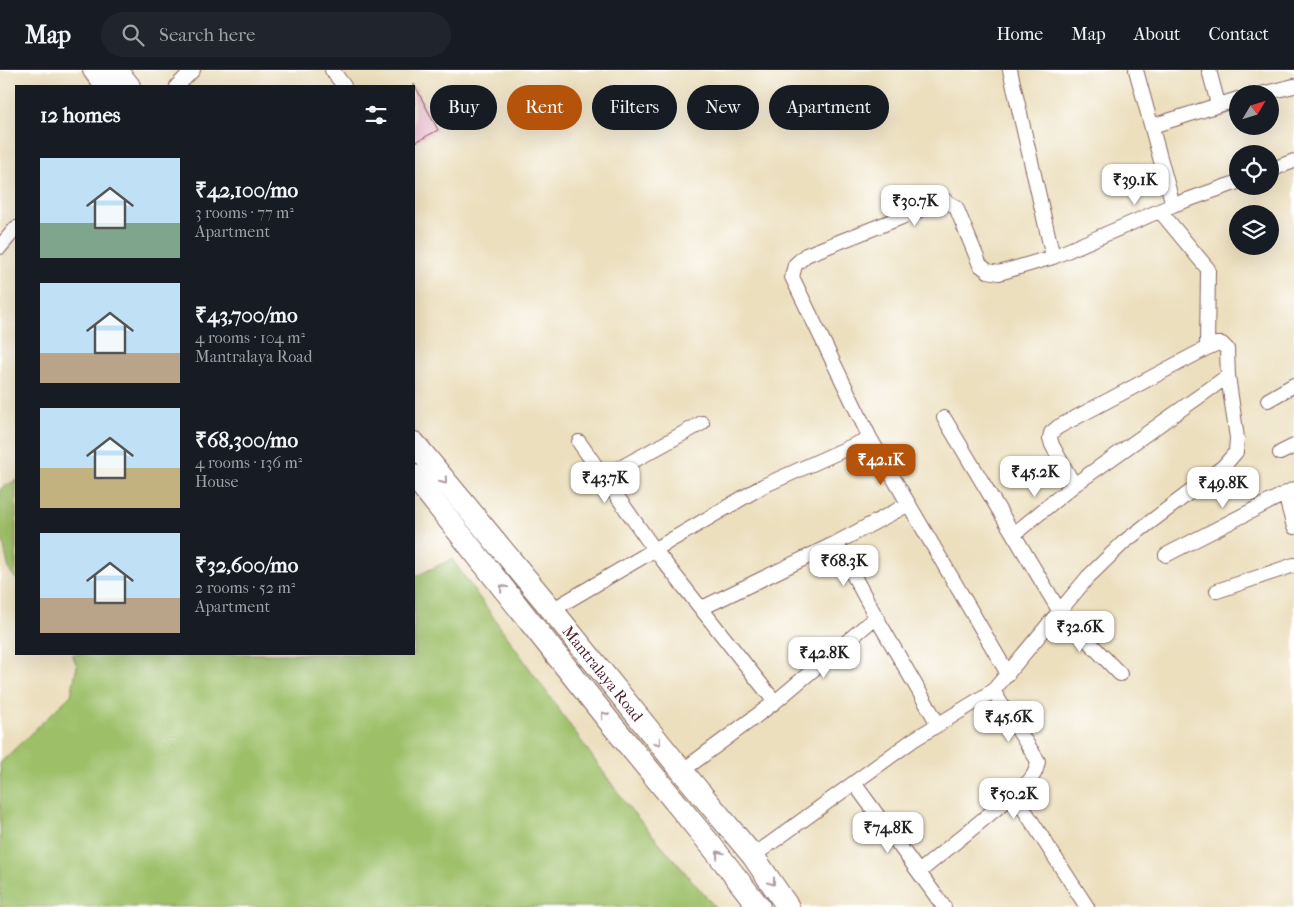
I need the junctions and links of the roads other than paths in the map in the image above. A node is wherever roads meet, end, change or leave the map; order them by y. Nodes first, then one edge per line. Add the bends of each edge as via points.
1 (94, 70) edge
2 (116, 70) edge
3 (193, 70) edge
4 (1010, 70) edge
5 (1136, 70) edge
6 (1209, 70) edge
7 (334, 71) edge
8 (105, 85) edge
9 (128, 85) edge
10 (178, 85) edge
11 (343, 85) edge
12 (1294, 86) edge
13 (1279, 90) edge
14 (1229, 102) edge
15 (1218, 104) junction
16 (1152, 126) junction
17 (1294, 161) edge
18 (1279, 167) edge
19 (1229, 185) edge
20 (1173, 205) junction
21 (1160, 211) junction
22 (15, 229) edge
23 (0, 247) edge
24 (1052, 257) junction
25 (1207, 348) junction
26 (1228, 376) junction
27 (1294, 385) edge
28 (1268, 400) dead end
29 (944, 418) dead end
30 (702, 423) dead end
31 (870, 438) junction
32 (580, 442) dead end
33 (415, 444) edge
34 (1294, 446) edge
35 (1280, 453) dead end
36 (415, 477) edge
37 (604, 477) junction
38 (1074, 485) junction
39 (1289, 492) edge
40 (908, 504) junction
41 (1294, 527) edge
42 (1014, 534) junction
43 (836, 543) junction
44 (654, 549) junction
45 (1166, 555) dead end
46 (1294, 564) edge
47 (1217, 591) dead end
48 (702, 608) junction
49 (552, 610) junction
50 (1060, 612) junction
51 (876, 617) junction
52 (1008, 674) junction
53 (1120, 674) dead end
54 (993, 691) junction
55 (775, 702) junction
56 (938, 724) junction
57 (682, 772) junction
58 (854, 783) junction
59 (1014, 794) junction
60 (753, 856) junction
61 (919, 872) junction
62 (759, 907) edge
63 (788, 907) edge
64 (944, 907) edge
65 (1087, 907) edge

1 - 8 highway
2 - 9 highway
3 - 10 street
4 - 24 street
5 - 16 street
6 - 15 street
7 - 11 street
12 - 13 street
14 - 15 street
15 - 16 street
16 - 20 street
17 - 18 street
19 - 20 street
20 - 21 street
21 - 24 street
21 - 25 street via 1208,269
22 - 23 street
24 - 31 street via 999,273 988,271 980,264 956,207 946,201 806,255 795,265 792,277
25 - 26 street via 1222,344 1227,349
25 - 38 street via 1051,433 1052,445
26 - 38 street
26 - 50 street via 1236,452 1223,467 1124,542 1088,577
27 - 28 street
29 - 42 street
30 - 37 street
31 - 40 street
31 - 44 street via 762,486
32 - 37 street
33 -> 49 highway, Mantralaya Road
34 - 35 street
62 -> 36 highway
37 - 44 street
38 - 42 street
39 - 41 street
39 - 45 street
40 - 43 street
40 - 52 street
42 - 50 street
43 - 48 street
43 - 51 street
44 - 48 street
44 - 49 street
46 - 47 street
48 - 55 street
49 -> 57 highway, Mantralaya Road
50 - 52 street
50 - 53 street
51 - 55 street
51 - 56 street
52 - 54 street
54 - 56 street
54 - 59 street via 1038,761 1037,771 1029,783
55 - 57 street
56 - 58 street
57 - 60 highway, Mantralaya Road
58 - 60 street
58 - 61 street
59 - 61 street
59 - 65 street
60 -> 63 highway, Mantralaya Road
61 - 64 street

